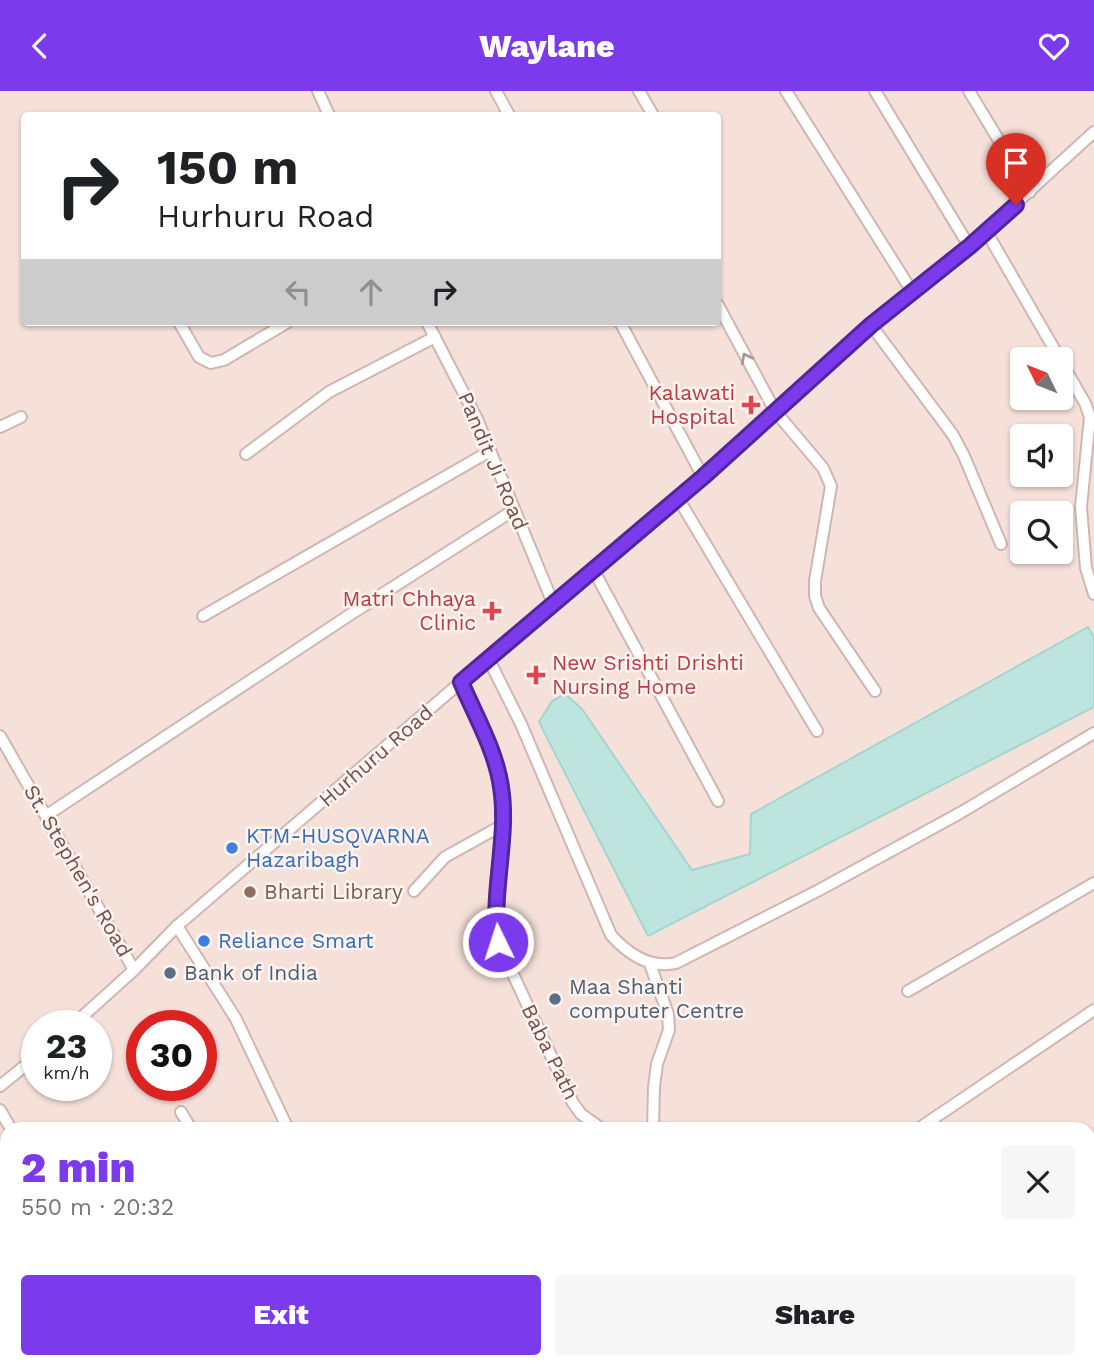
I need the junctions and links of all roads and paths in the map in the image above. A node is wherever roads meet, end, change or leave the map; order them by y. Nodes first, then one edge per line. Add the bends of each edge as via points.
1 (318, 91) edge
2 (496, 91) edge
3 (639, 91) edge
4 (786, 91) edge
5 (875, 91) edge
6 (970, 91) edge
7 (328, 112) edge
8 (507, 112) edge
9 (651, 112) edge
10 (1094, 132) edge
11 (1030, 192) junction
12 (986, 232) junction
13 (970, 246) junction
14 (913, 293) junction
15 (721, 311) edge
16 (871, 325) junction
17 (181, 326) edge
18 (281, 326) edge
19 (622, 326) edge
20 (430, 329) edge
21 (1053, 347) edge
22 (1073, 382) edge
23 (775, 411) junction
24 (21, 417) dead end
25 (0, 428) edge
26 (1091, 441) edge
27 (490, 451) junction
28 (246, 454) dead end
29 (703, 477) junction
30 (678, 498) junction
31 (514, 510) junction
32 (1001, 544) dead end
33 (594, 571) junction
34 (1094, 594) edge
35 (553, 603) junction
36 (203, 616) dead end
37 (489, 660) junction
38 (461, 682) junction
39 (875, 691) dead end
40 (817, 731) dead end
41 (0, 737) edge
42 (1092, 737) edge
43 (718, 801) dead end
44 (47, 815) junction
45 (501, 826) junction
46 (1094, 883) edge
47 (414, 891) dead end
48 (177, 926) junction
49 (650, 964) junction
50 (134, 970) junction
51 (908, 991) dead end
52 (90, 1010) edge
53 (1094, 1010) edge
54 (21, 1069) edge
55 (0, 1086) edge
56 (181, 1112) dead end
57 (592, 1121) edge
58 (187, 1122) edge
59 (285, 1122) edge
60 (653, 1122) edge
61 (928, 1122) edge

1 - 7 street
2 - 8 street
3 - 9 street
4 - 14 street
5 - 13 street
6 - 11 street
10 - 11 street, Hurhuru Road
11 - 12 street, Hurhuru Road
12 - 13 street, Hurhuru Road
12 - 21 street
13 - 14 street, Hurhuru Road
14 - 16 street, Hurhuru Road
23 -> 15 street
16 - 23 street, Hurhuru Road
16 - 32 street via 953,435
17 - 18 street via 199,357 211,363
19 - 29 street
20 - 27 street, Pandit Ji Road
20 - 28 street via 330,392
22 - 26 street via 1089,410
23 - 29 street, Hurhuru Road
23 - 39 street via 823,468 831,486 815,596
24 - 25 street
26 - 34 street via 1081,507 1086,568
27 - 31 street, Pandit Ji Road
27 - 36 street
29 - 30 street, Hurhuru Road
30 - 33 street, Hurhuru Road
30 - 40 street
31 - 35 street, Pandit Ji Road
31 - 44 street
33 - 35 street, Hurhuru Road
33 - 43 street
35 - 37 street, Hurhuru Road
37 - 38 street, Hurhuru Road
37 - 49 street via 611,935
38 - 45 street, Baba Path via 501,786
38 - 48 street, Hurhuru Road
41 - 44 street, St. Stephen's Road
42 - 49 street via 821,889 676,963
44 - 50 street, St. Stephen's Road
45 - 47 street via 445,857
45 - 57 street, Baba Path via 495,920 498,942 573,1103
46 - 51 street
48 - 50 street, Hurhuru Road
48 - 59 street via 236,1019
49 - 60 street via 669,1030 655,1076
50 - 52 street, Hurhuru Road
53 - 61 street
54 - 55 street
56 - 58 street

